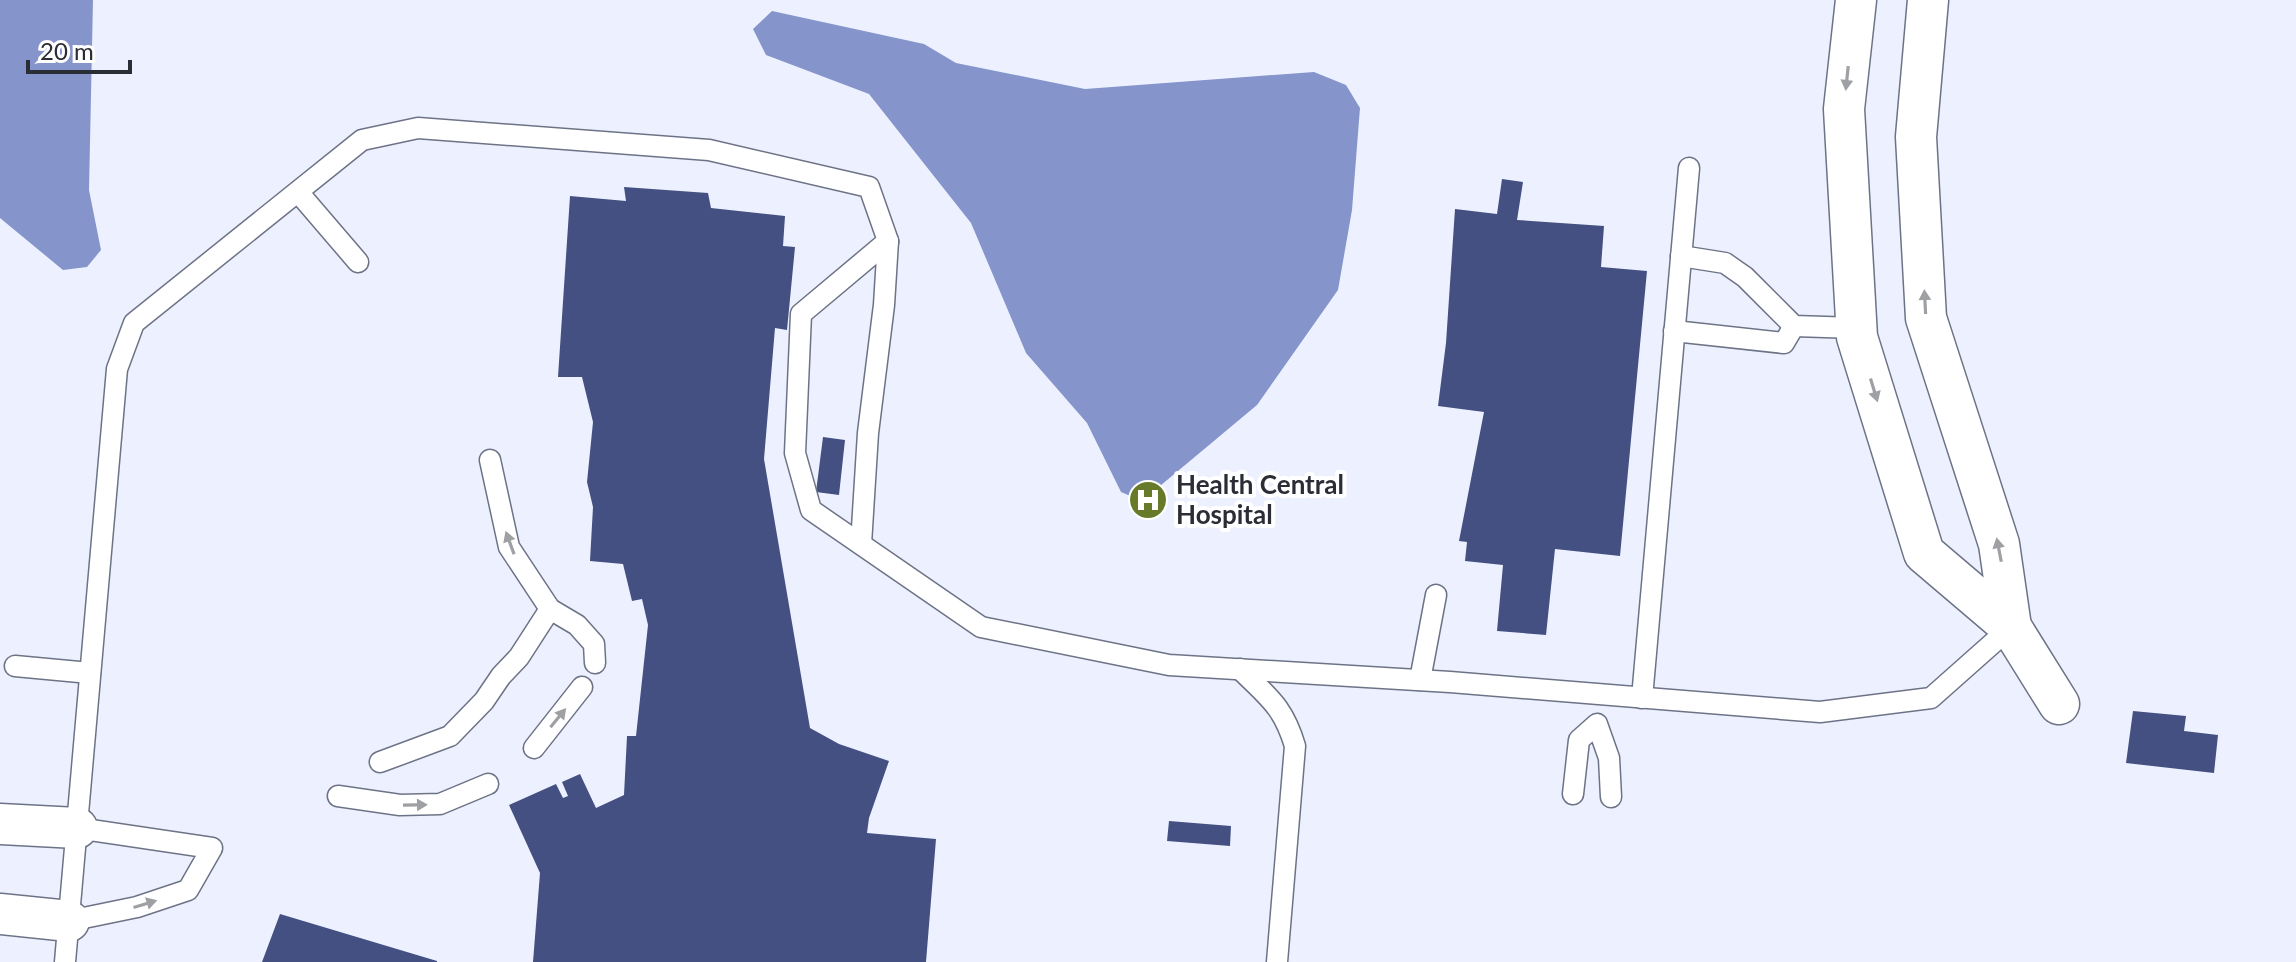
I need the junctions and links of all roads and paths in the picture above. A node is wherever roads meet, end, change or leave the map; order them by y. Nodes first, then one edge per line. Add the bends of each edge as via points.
1 (1856, 0) edge
2 (1928, 0) edge
3 (1689, 168) dead end
4 (298, 192) junction
5 (888, 241) junction
6 (1681, 256) junction
7 (358, 262) dead end
8 (1794, 326) junction
9 (1856, 328) junction
10 (1674, 331) junction
11 (490, 460) dead end
12 (861, 544) junction
13 (1436, 595) dead end
14 (550, 609) junction
15 (2011, 627) junction
16 (595, 663) dead end
17 (15, 666) dead end
18 (1240, 669) junction
19 (90, 673) junction
20 (1420, 680) junction
21 (582, 687) dead end
22 (1605, 694) junction
23 (1642, 698) junction
24 (2059, 704) dead end
25 (1597, 724) junction
26 (534, 748) dead end
27 (380, 762) dead end
28 (488, 784) dead end
29 (1573, 794) dead end
30 (338, 796) dead end
31 (1611, 797) dead end
32 (0, 824) edge
33 (77, 828) junction
34 (0, 914) edge
35 (69, 921) junction
36 (65, 962) edge
37 (1277, 962) edge

1 -> 9 street via 1844,109
15 -> 2 street via 1999,544 1926,318 1916,137
3 - 6 lane
4 - 5 lane via 362,140 418,128 709,150 869,187
4 - 7 lane
4 - 19 lane via 134,323 117,369
5 - 12 lane
5 - 12 lane via 801,314 795,453 811,510
6 - 8 lane via 1725,263
6 - 10 lane
8 - 9 lane
8 - 10 lane via 1784,343
9 -> 15 street via 1924,553
10 - 23 lane
14 -> 11 lane via 509,547
12 - 18 lane via 981,627 1169,665
13 - 20 lane
14 - 16 lane via 577,625 594,644
14 - 27 lane via 519,657 450,736
15 - 23 lane via 1931,698 1820,712
15 - 24 street
17 - 19 lane
18 - 20 lane
18 - 37 lane via 1287,719 1295,746
19 - 33 lane
20 - 22 lane
26 -> 21 lane
22 - 23 lane
22 - 25 lane
25 - 29 lane via 1579,740
25 - 31 lane via 1609,758
30 -> 28 lane via 400,805 440,804
32 - 33 street
33 - 35 lane
35 -> 33 lane via 188,890 212,848
34 - 35 street
35 - 36 lane

